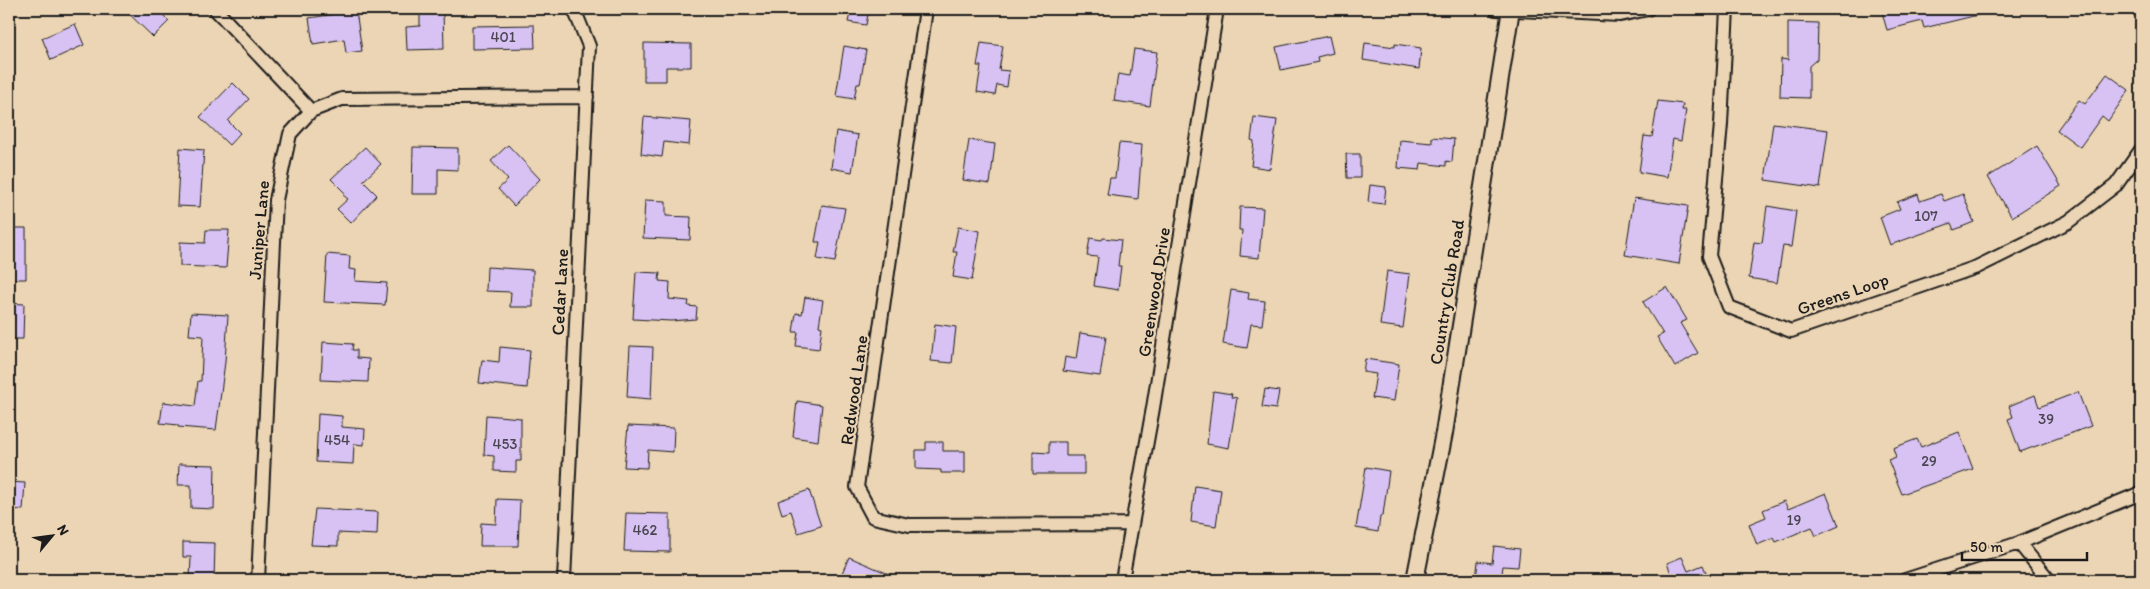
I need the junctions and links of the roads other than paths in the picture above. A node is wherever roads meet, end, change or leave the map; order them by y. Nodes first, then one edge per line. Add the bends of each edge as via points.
1 (215, 9) edge
2 (574, 9) edge
3 (926, 9) edge
4 (1217, 9) edge
5 (1506, 9) edge
6 (1648, 9) edge
7 (1727, 9) edge
8 (587, 96) junction
9 (311, 111) junction
10 (2141, 150) edge
11 (2141, 493) edge
12 (1131, 524) junction
13 (2019, 543) junction
14 (258, 580) edge
15 (564, 580) edge
16 (1122, 580) edge
17 (1414, 580) edge
18 (1905, 580) edge
19 (2049, 580) edge

1 - 9 street
2 - 8 street, Cedar Lane via 589,46
3 - 12 street, Redwood Lane via 857,487 873,517 909,525
4 - 12 street, Greenwood Drive via 1155,398
5 - 6 street via 1620,15
5 - 17 street, Country Club Road via 1444,433
7 - 10 street, Greens Loop via 1709,256 1729,307 1791,331 1977,267 2068,222 2116,185
8 - 9 street, Juniper Lane via 342,99
8 - 15 street, Cedar Lane
9 - 14 street, Juniper Lane via 290,134 276,200
11 - 13 street
12 - 16 street, Greenwood Drive
13 - 18 street
13 - 19 street

